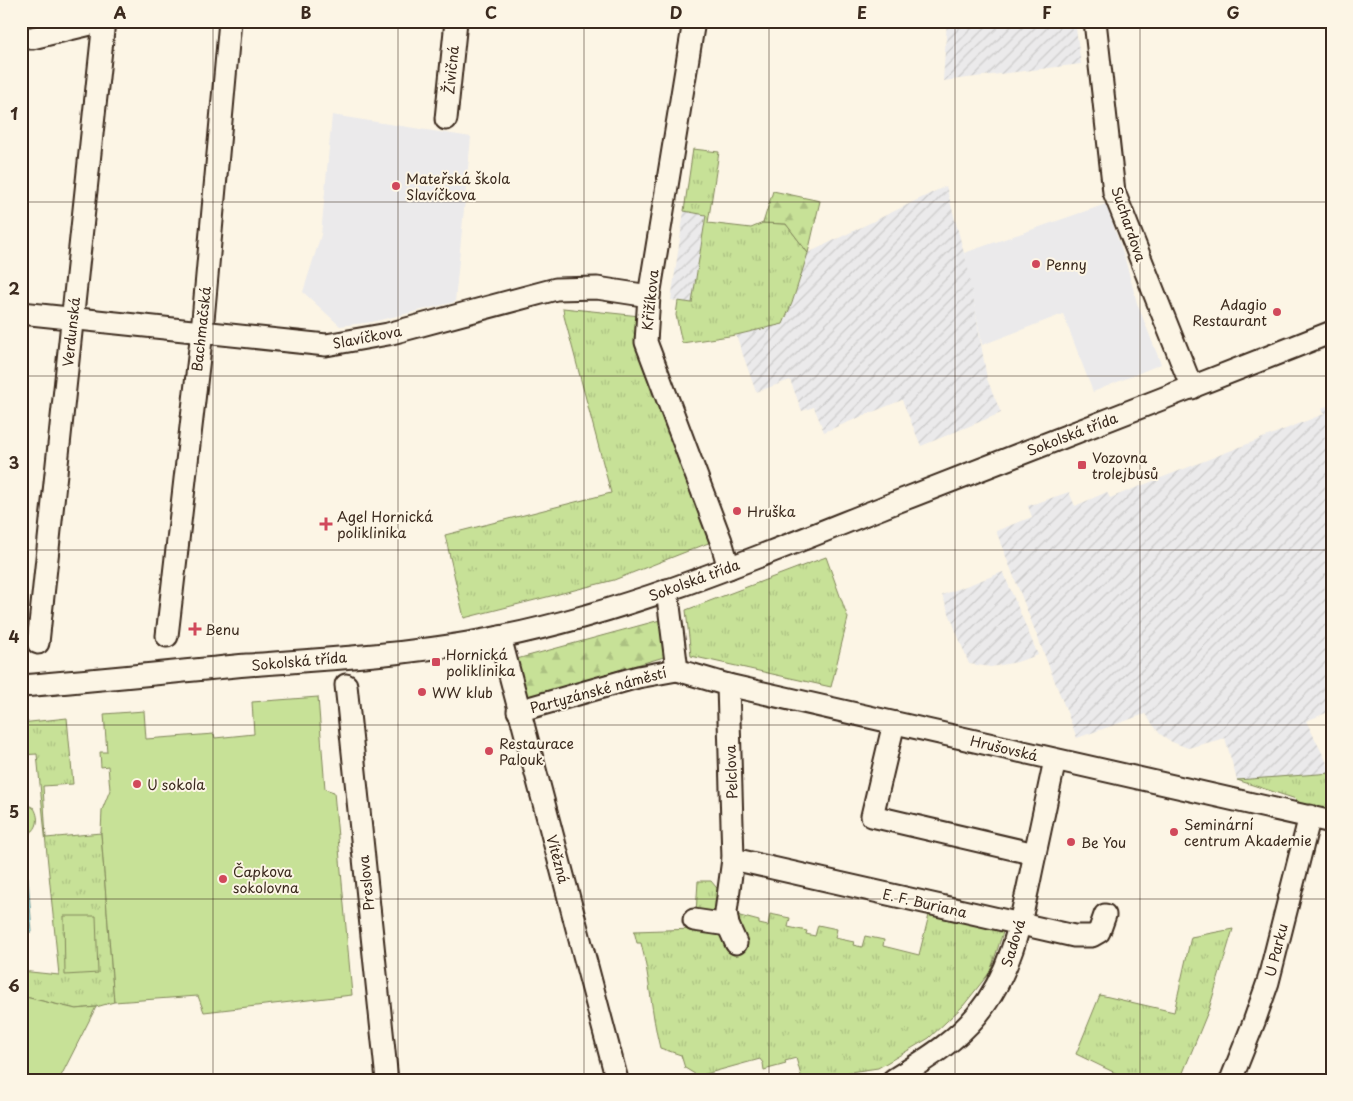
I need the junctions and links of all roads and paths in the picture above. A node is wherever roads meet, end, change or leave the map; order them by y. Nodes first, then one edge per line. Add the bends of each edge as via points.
1 (104, 21) edge
2 (230, 21) edge
3 (456, 21) edge
4 (694, 21) edge
5 (1095, 21) edge
6 (21, 38) edge
7 (446, 119) dead end
8 (649, 296) junction
9 (21, 313) edge
10 (73, 318) junction
11 (202, 331) junction
12 (1332, 332) edge
13 (1192, 388) junction
14 (729, 568) junction
15 (667, 590) junction
16 (167, 636) dead end
17 (500, 637) junction
18 (38, 643) dead end
19 (677, 670) junction
20 (346, 685) dead end
21 (728, 685) junction
22 (21, 686) edge
23 (518, 711) junction
24 (894, 723) junction
25 (1055, 760) junction
26 (1310, 816) junction
27 (1332, 822) edge
28 (1035, 854) junction
29 (733, 859) junction
30 (1105, 915) dead end
31 (694, 920) dead end
32 (1020, 925) junction
33 (387, 1080) edge
34 (617, 1080) edge
35 (893, 1080) edge
36 (1231, 1080) edge

1 - 6 street
1 - 10 street, Verdunská
2 - 11 street, Bachmačská
3 - 7 street, Živičná
4 - 8 street, Křižíkova
5 - 13 street, Suchardova via 1114,192
8 - 11 street, Slavíčkova via 597,288 556,289 388,334 326,345
8 - 14 street, Křižíkova via 646,342
9 - 10 street, Slavíčkova
10 - 11 street, Slavíčkova
10 - 18 street, Verdunská
11 - 16 street, Bachmačská
12 - 13 street, Sokolská třída
13 - 14 street, Sokolská třída
14 - 15 street, Sokolská třída
15 - 17 street, Sokolská třída via 581,618
15 - 19 street
17 - 22 street, Sokolská třída via 332,659
17 - 23 street, Vítězná
19 - 21 street, Hrušovská
19 - 23 street, Partyzánské náměstí via 638,677
20 - 33 street, Preslova
21 - 24 street, Hrušovská
21 - 29 street, Pelclova
23 - 34 street, Vítězná
24 - 25 street, Hrušovská
24 - 28 street via 872,816
25 - 26 street, Hrušovská
25 - 28 street, Sadová
26 - 27 street, Hrušovská
26 - 36 street, U Parku via 1268,982
28 - 32 street, Sadová
29 - 31 street via 726,912 732,934
29 - 32 street, E. F. Buriana
30 - 32 street, E. F. Buriana via 1099,932 1092,936 1074,936
32 - 35 street, Sadová via 1005,971 976,1016 942,1049

